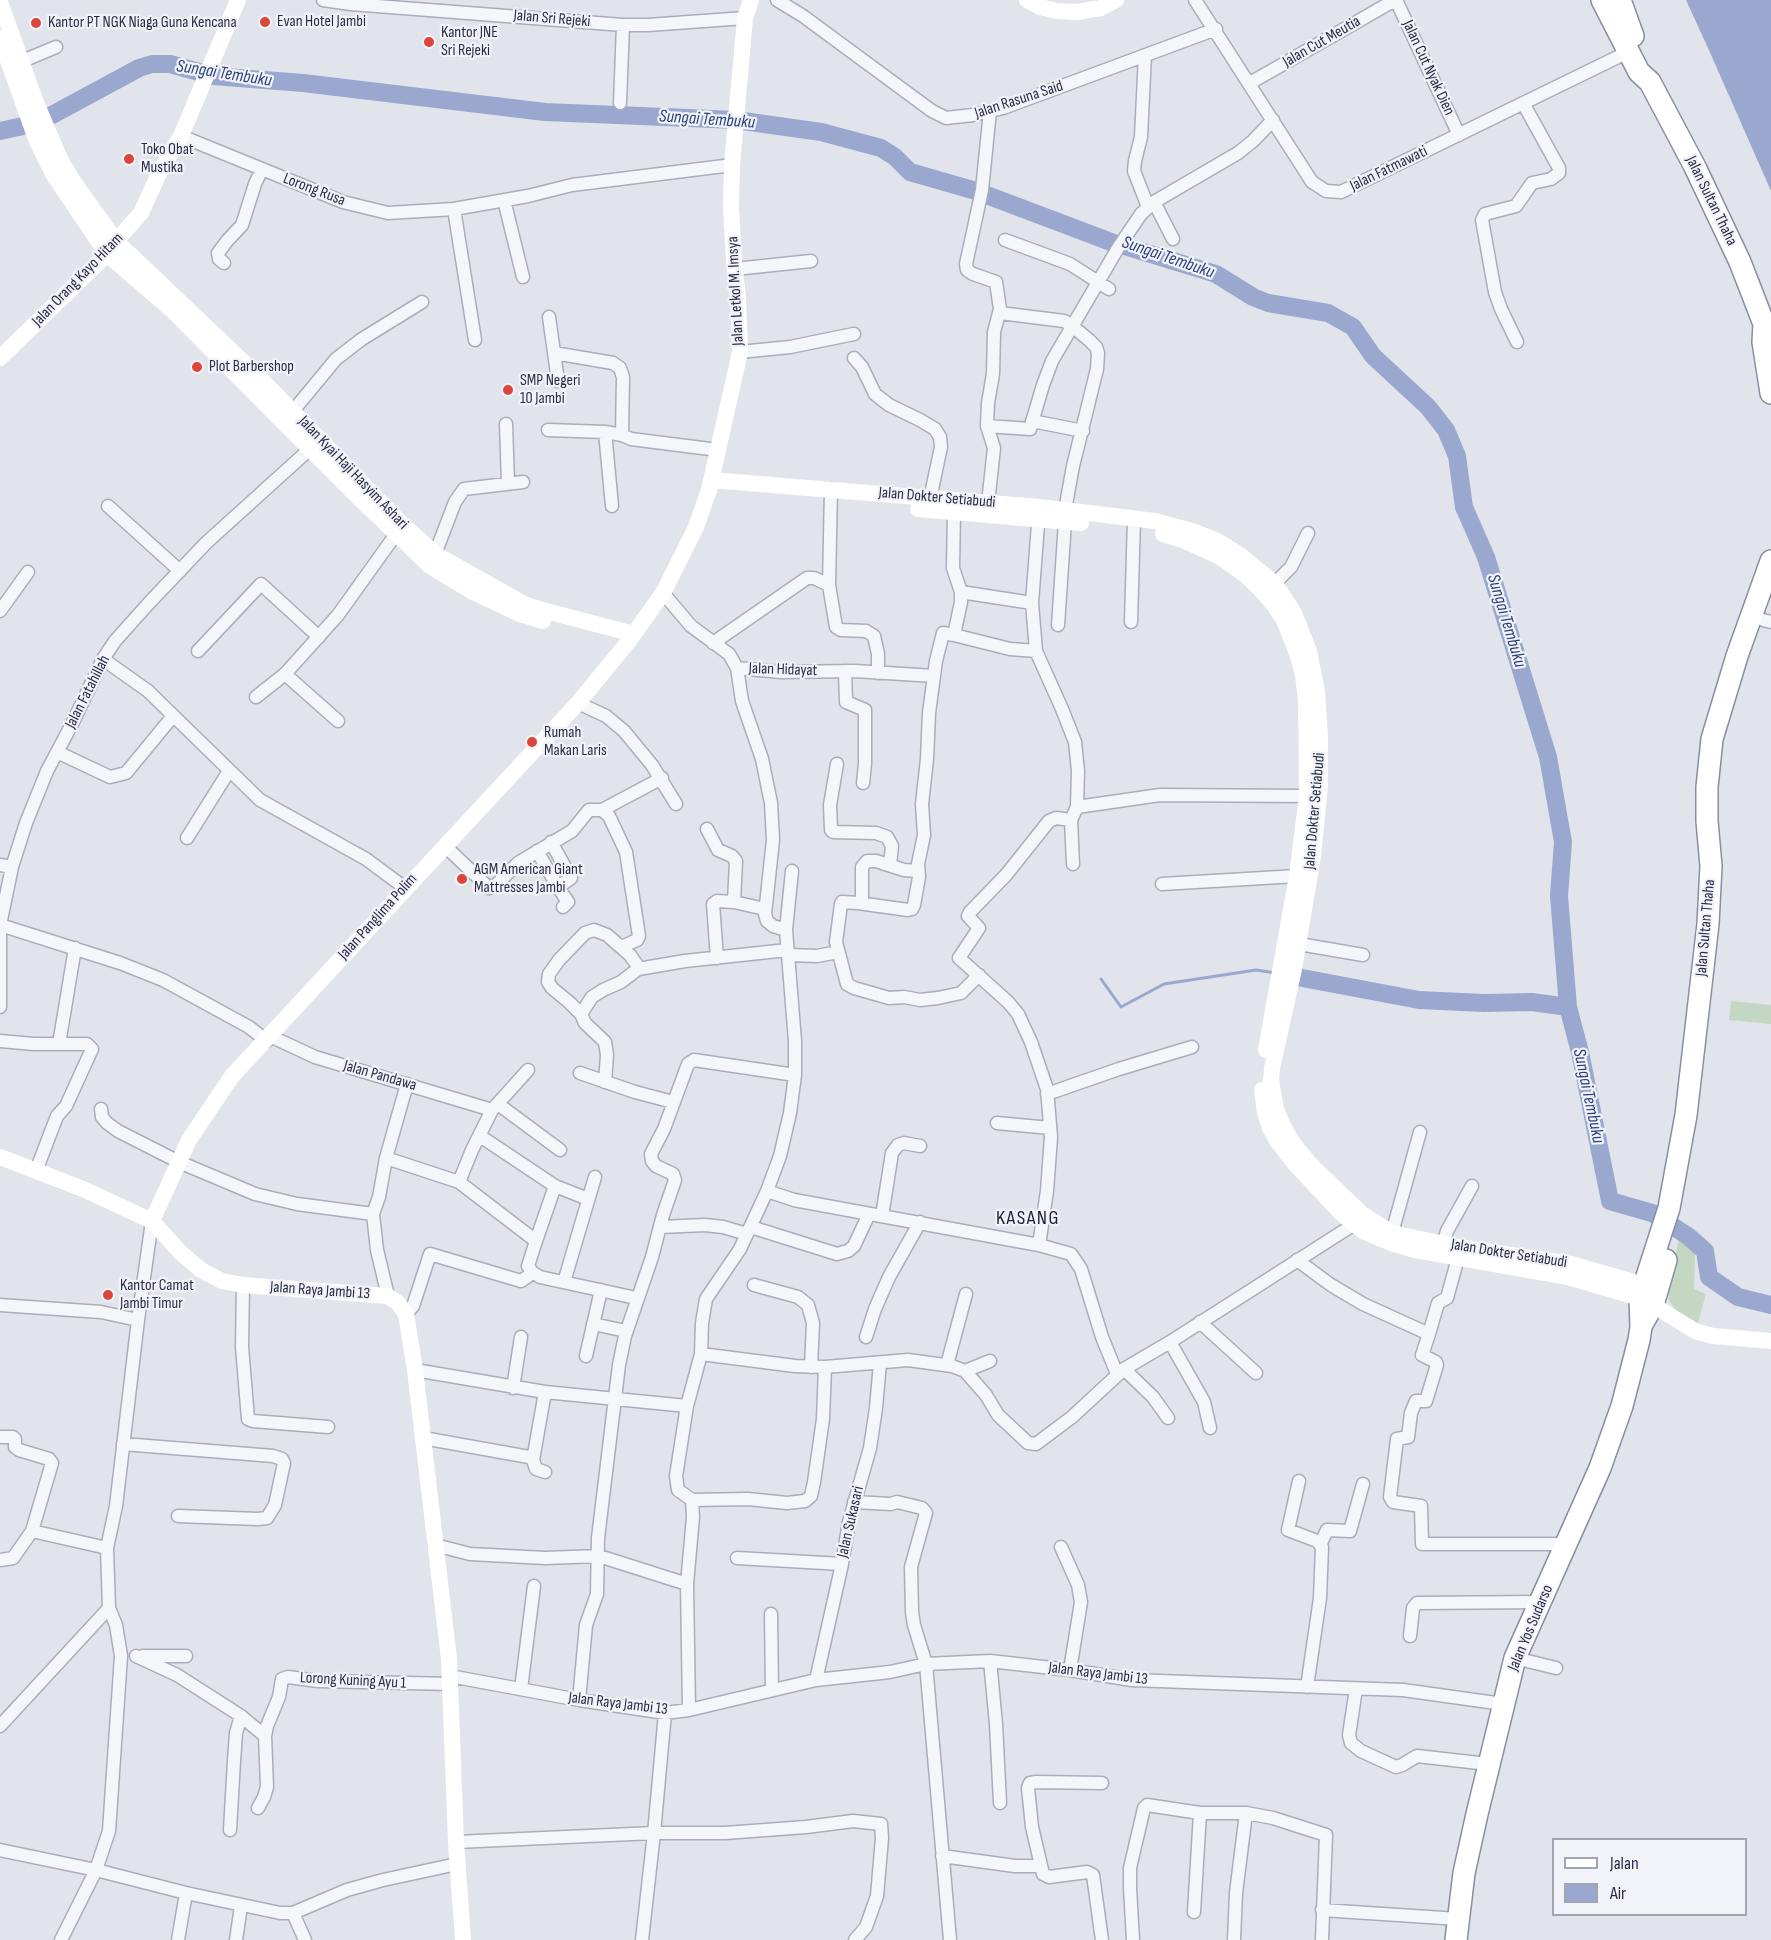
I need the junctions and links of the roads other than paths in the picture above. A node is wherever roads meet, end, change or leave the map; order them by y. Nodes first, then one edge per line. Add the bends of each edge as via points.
1 (238, 0) edge
2 (323, 0) edge
3 (751, 0) edge
4 (777, 0) edge
5 (1027, 0) edge
6 (1116, 0) edge
7 (1195, 0) edge
8 (1396, 0) edge
9 (1602, 0) edge
10 (1620, 0) edge
11 (0, 2) edge
12 (745, 18) junction
13 (623, 25) junction
14 (1216, 29) junction
15 (0, 38) edge
16 (56, 47) dead end
17 (1628, 52) junction
18 (1145, 56) junction
19 (20, 62) junction
20 (1650, 82) junction
21 (1250, 83) junction
22 (620, 103) dead end
23 (1523, 103) junction
24 (990, 111) junction
25 (1273, 120) junction
26 (1459, 135) junction
27 (181, 136) junction
28 (732, 165) junction
29 (262, 169) junction
30 (504, 200) junction
31 (1151, 205) junction
32 (454, 209) junction
33 (1173, 239) dead end
34 (1005, 240) dead end
35 (112, 248) junction
36 (811, 261) dead end
37 (224, 263) dead end
38 (735, 269) junction
39 (523, 278) dead end
40 (1104, 285) junction
41 (422, 302) dead end
42 (1000, 313) junction
43 (549, 317) dead end
44 (1071, 325) junction
45 (1768, 328) edge
46 (854, 334) dead end
47 (475, 340) dead end
48 (1517, 342) dead end
49 (740, 352) junction
50 (554, 353) junction
51 (0, 358) edge
52 (854, 358) dead end
53 (558, 381) dead end
54 (255, 383) junction
55 (1771, 393) edge
56 (293, 411) junction
57 (1032, 421) junction
58 (506, 424) dead end
59 (987, 426) junction
60 (548, 430) dead end
61 (1083, 431) junction
62 (605, 432) junction
63 (622, 435) junction
64 (311, 448) junction
65 (718, 450) junction
66 (523, 482) dead end
67 (508, 483) junction
68 (710, 485) junction
69 (831, 494) junction
70 (930, 499) junction
71 (988, 503) junction
72 (108, 506) dead end
73 (612, 506) dead end
74 (954, 512) junction
75 (1039, 514) junction
76 (1065, 516) junction
77 (1133, 524) junction
78 (1308, 533) dead end
79 (396, 534) junction
80 (435, 554) junction
81 (1771, 561) edge
82 (180, 571) junction
83 (28, 572) dead end
84 (474, 584) junction
85 (829, 585) junction
86 (1269, 589) junction
87 (961, 592) junction
88 (663, 593) junction
89 (1771, 596) edge
90 (1032, 603) junction
91 (0, 610) edge
92 (1767, 621) edge
93 (1131, 622) dead end
94 (1058, 626) dead end
95 (954, 635) junction
96 (319, 637) junction
97 (631, 638) junction
98 (713, 643) junction
99 (198, 651) dead end
100 (1036, 651) junction
101 (1742, 658) junction
102 (103, 659) junction
103 (737, 668) junction
104 (845, 671) junction
105 (878, 673) junction
106 (285, 674) junction
107 (934, 676) junction
108 (256, 697) dead end
109 (578, 703) junction
110 (173, 716) junction
111 (338, 721) dead end
112 (57, 752) junction
113 (837, 764) dead end
114 (229, 771) junction
115 (662, 778) junction
116 (863, 783) dead end
117 (1307, 796) junction
118 (676, 804) dead end
119 (1077, 807) junction
120 (602, 810) junction
121 (1071, 820) junction
122 (708, 830) dead end
123 (187, 838) dead end
124 (551, 842) junction
125 (445, 846) junction
126 (537, 851) junction
127 (1072, 864) dead end
128 (890, 865) junction
129 (6, 866) edge
130 (792, 871) dead end
131 (918, 871) junction
132 (1297, 876) junction
133 (1162, 884) dead end
134 (558, 887) junction
135 (405, 888) junction
136 (734, 902) junction
137 (862, 903) junction
138 (563, 907) dead end
139 (765, 909) junction
140 (0, 925) edge
141 (786, 930) junction
142 (1299, 944) junction
143 (621, 947) junction
144 (75, 948) junction
145 (838, 952) junction
146 (787, 953) junction
147 (1363, 955) dead end
148 (717, 958) junction
149 (638, 969) junction
150 (1286, 974) junction
151 (979, 975) junction
152 (0, 1007) edge
153 (581, 1014) junction
154 (268, 1038) junction
155 (0, 1041) edge
156 (59, 1044) junction
157 (1192, 1047) dead end
158 (528, 1070) dead end
159 (580, 1073) dead end
160 (795, 1075) junction
161 (605, 1082) junction
162 (407, 1084) junction
163 (1047, 1094) junction
164 (673, 1102) junction
165 (495, 1107) junction
166 (101, 1109) dead end
167 (997, 1124) dead end
168 (1050, 1128) junction
169 (1420, 1132) dead end
170 (480, 1136) junction
171 (920, 1146) dead end
172 (560, 1150) dead end
173 (0, 1157) edge
174 (386, 1158) junction
175 (179, 1162) junction
176 (36, 1171) junction
177 (595, 1177) dead end
178 (459, 1182) junction
179 (555, 1186) junction
180 (1472, 1186) dead end
181 (767, 1191) junction
182 (588, 1199) junction
183 (373, 1214) junction
184 (869, 1214) junction
185 (882, 1216) junction
186 (1358, 1219) junction
187 (152, 1221) junction
188 (920, 1222) junction
189 (661, 1227) junction
190 (749, 1231) junction
191 (1392, 1233) junction
192 (536, 1241) junction
193 (1443, 1244) junction
194 (1039, 1245) junction
195 (1458, 1258) junction
196 (1297, 1260) junction
197 (1569, 1270) junction
198 (532, 1272) junction
199 (564, 1282) junction
200 (243, 1285) junction
201 (754, 1285) dead end
202 (601, 1290) junction
203 (966, 1294) dead end
204 (1648, 1295) junction
205 (388, 1296) junction
206 (636, 1298) junction
207 (0, 1305) edge
208 (406, 1314) junction
209 (138, 1320) junction
210 (1200, 1322) junction
211 (592, 1324) junction
212 (626, 1331) junction
213 (1429, 1334) junction
214 (520, 1337) dead end
215 (866, 1337) dead end
216 (1771, 1341) edge
217 (1170, 1342) junction
218 (700, 1354) junction
219 (586, 1356) dead end
220 (990, 1361) dead end
221 (880, 1363) junction
222 (947, 1365) junction
223 (811, 1367) junction
224 (825, 1368) junction
225 (415, 1370) junction
226 (965, 1371) junction
227 (1121, 1371) junction
228 (1256, 1373) dead end
229 (513, 1388) junction
230 (545, 1392) junction
231 (615, 1399) junction
232 (687, 1406) junction
233 (1168, 1418) dead end
234 (328, 1427) dead end
235 (1210, 1428) dead end
236 (0, 1437) edge
237 (423, 1438) junction
238 (123, 1444) junction
239 (533, 1460) junction
240 (545, 1472) dead end
241 (1299, 1481) dead end
242 (1363, 1484) dead end
243 (692, 1500) junction
244 (854, 1502) junction
245 (178, 1516) dead end
246 (32, 1531) junction
247 (1321, 1543) junction
248 (1568, 1544) junction
249 (435, 1545) junction
250 (1061, 1547) dead end
251 (107, 1548) junction
252 (599, 1556) junction
253 (737, 1558) dead end
254 (0, 1560) edge
255 (842, 1564) junction
256 (687, 1584) junction
257 (534, 1586) dead end
258 (1541, 1602) junction
259 (109, 1608) junction
260 (771, 1614) dead end
261 (1410, 1636) dead end
262 (121, 1656) junction
263 (136, 1656) junction
264 (186, 1656) dead end
265 (1515, 1658) junction
266 (990, 1661) junction
267 (927, 1664) junction
268 (1556, 1668) dead end
269 (1070, 1670) junction
270 (450, 1680) junction
271 (816, 1680) junction
272 (1307, 1687) junction
273 (521, 1689) junction
274 (1356, 1689) junction
275 (772, 1690) junction
276 (579, 1700) junction
277 (1503, 1704) junction
278 (689, 1710) junction
279 (665, 1713) junction
280 (241, 1716) junction
281 (0, 1726) edge
282 (264, 1736) junction
283 (1488, 1764) junction
284 (1102, 1783) dead end
285 (1000, 1803) dead end
286 (258, 1808) dead end
287 (1200, 1813) junction
288 (1246, 1813) junction
289 (230, 1830) dead end
290 (654, 1833) junction
291 (456, 1842) junction
292 (0, 1850) edge
293 (942, 1856) junction
294 (457, 1864) junction
295 (1041, 1866) junction
296 (96, 1870) junction
297 (186, 1893) junction
298 (241, 1905) junction
299 (1322, 1910) junction
300 (1194, 1911) dead end
301 (293, 1913) junction
302 (1457, 1930) edge
303 (61, 1940) edge
304 (178, 1940) edge
305 (236, 1940) edge
306 (305, 1940) edge
307 (463, 1940) edge
308 (642, 1940) edge
309 (855, 1940) edge
310 (950, 1940) edge
311 (1102, 1940) edge
312 (1133, 1940) edge
313 (1234, 1940) edge
314 (1322, 1940) edge

1 - 27 street, Jalan Orang Kayo Hitam
2 - 13 street, Jalan Sri Rejeki
3 - 12 street, Jalan Letkol M. Imsya
4 - 24 street, Jalan Rasuna Said via 932,111 946,118
5 - 6 street via 1057,11 1078,12 1101,8
7 - 14 street, Jalan Fatmawati
8 - 21 street, Jalan Cut Meutia
8 - 26 street, Jalan Cut Nyak Dien
9 - 17 highway
10 - 20 highway
11 - 19 street
12 - 13 street, Jalan Sri Rejeki
12 - 28 street, Jalan Letkol M. Imsya
13 - 22 street
14 - 18 street, Jalan Rasuna Said
14 - 21 street, Jalan Fatmawati
15 - 35 street via 36,139 53,174
16 - 19 street
17 - 20 highway
17 - 23 street, Jalan Fatmawati
18 - 24 street, Jalan Rasuna Said
18 - 31 street via 1142,137 1134,171
19 - 35 street via 60,159
20 - 45 highway, Jalan Sultan Thaha via 1695,168
21 - 25 street, Jalan Fatmawati
23 - 26 street, Jalan Fatmawati
23 - 48 street via 1559,173 1532,183 1516,206 1485,214 1482,220 1495,292
24 - 42 street via 966,264 973,274 996,282
25 - 26 street, Jalan Fatmawati via 1312,182 1326,191 1341,192
25 - 31 street via 1238,153
27 - 29 street, Lorong Rusa
27 - 35 street, Jalan Orang Kayo Hitam via 141,213
28 - 30 street, Lorong Rusa via 572,185
28 - 38 street, Jalan Letkol M. Imsya
29 - 32 street, Lorong Rusa via 343,202 388,213
29 - 37 street via 242,225 218,253
30 - 32 street, Lorong Rusa
30 - 39 street
31 - 33 street
31 - 40 street via 1120,244
32 - 47 street
34 - 40 street via 1070,264
35 - 51 street, Jalan Orang Kayo Hitam
35 - 54 street
36 - 38 street
38 - 49 street, Jalan Letkol M. Imsya
40 - 44 street
41 - 56 street via 336,359
42 - 44 street via 1057,319
42 - 59 street via 994,332
43 - 50 street
44 - 57 street via 1052,361
44 - 61 street via 1098,353
45 - 55 highway, Jalan Sultan Thaha via 1763,342
46 - 49 street
49 - 65 street, Jalan Letkol M. Imsya
50 - 53 street
50 - 63 street via 613,363 620,368
52 - 70 street via 875,394 935,429 940,437
54 - 56 street, Jalan Kyai Haji Hasyim Ashari
54 - 64 street, Jalan Kyai Haji Hasyim Ashari
56 - 80 street, Jalan Kyai Haji Hasyim Ashari
57 - 59 street via 1030,430
57 - 61 street
58 - 67 street
59 - 71 street via 994,448
60 - 62 street
61 - 76 street
62 - 63 street
62 - 73 street
63 - 65 street
64 - 79 street, Jalan Kyai Haji Hasyim Ashari
64 - 82 street, Jalan Fatahillah
65 - 68 street, Jalan Letkol M. Imsya
66 - 67 street
67 - 80 street via 464,489
68 - 69 street, Jalan Dokter Setiabudi
68 - 88 street, Jalan Letkol M. Imsya via 696,527
69 - 70 street, Jalan Dokter Setiabudi
69 - 74 street
69 - 85 street
70 - 71 street, Jalan Dokter Setiabudi
71 - 75 street, Jalan Dokter Setiabudi
72 - 82 street
74 - 75 street
74 - 87 street via 953,568
75 - 76 street, Jalan Dokter Setiabudi
75 - 90 street
76 - 77 street, Jalan Dokter Setiabudi
76 - 94 street
77 - 86 street, Jalan Dokter Setiabudi via 1204,549
77 - 93 street
78 - 86 street via 1291,567
79 - 84 street, Jalan Kyai Haji Hasyim Ashari via 430,566
79 - 96 street
80 - 84 street, Jalan Kyai Haji Hasyim Ashari
81 - 101 highway, Jalan Sultan Thaha
82 - 102 street, Jalan Fatahillah
83 - 91 street
84 - 97 street, Jalan Kyai Haji Hasyim Ashari via 520,614 545,616
85 - 98 street via 807,578
85 - 105 street via 837,627 874,636
86 - 117 street, Jalan Dokter Setiabudi via 1303,675
86 - 142 street, Jalan Dokter Setiabudi via 1294,613 1309,651 1317,691 1320,786
87 - 90 street
87 - 95 street
88 - 97 street, Jalan Letkol M. Imsya
88 - 98 street, Jalan Hidayat via 691,626
89 - 92 highway, Jalan Sultan Thaha
90 - 100 street
92 - 101 highway, Jalan Sultan Thaha
95 - 100 street via 1010,649
95 - 107 street via 943,633
96 - 99 street via 261,584
96 - 106 street
97 - 109 street, Jalan Panglima Polim
98 - 103 street, Jalan Hidayat via 729,654
100 - 119 street via 1075,742
101 - 204 highway, Jalan Sultan Thaha via 1717,717 1709,762 1707,822 1715,898 1706,942 1692,1116 1674,1210
102 - 110 street
102 - 112 street, Jalan Fatahillah
103 - 104 street, Jalan Hidayat
103 - 139 street via 742,701 762,759 773,822
104 - 105 street, Jalan Hidayat
104 - 116 street via 846,702 865,710
105 - 107 street, Jalan Hidayat
106 - 108 street
106 - 111 street
107 - 131 street via 922,804 924,835
109 - 115 street via 606,716 624,731
109 - 125 street, Jalan Panglima Polim
110 - 112 street via 126,773 110,777
110 - 114 street
112 - 129 street, Jalan Fatahillah
113 - 128 street via 830,805 831,830 887,837 892,846
114 - 123 street
114 - 135 street via 260,800 366,859
115 - 118 street
115 - 120 street
117 - 119 street via 1160,795
117 - 132 street, Jalan Dokter Setiabudi
119 - 121 street
120 - 124 street via 589,810 572,831
120 - 143 street via 609,816 626,852 639,936
121 - 127 street
121 - 151 street via 1049,821 970,912 979,928 959,957
122 - 136 street via 718,850 736,861
124 - 126 street
124 - 134 street via 571,878
125 - 126 street via 489,888
125 - 135 street, Jalan Panglima Polim
126 - 134 street
128 - 131 street
128 - 137 street via 867,861 862,867
129 - 140 street, Jalan Fatahillah
130 - 141 street
131 - 137 street via 912,909
132 - 133 street
132 - 150 street, Jalan Dokter Setiabudi
134 - 138 street via 568,902
135 - 154 street, Jalan Panglima Polim
136 - 139 street
136 - 148 street via 713,904
137 - 145 street via 841,904
139 - 141 street via 767,921
140 - 144 street, Jalan Pandawa
140 - 152 street, Jalan Fatahillah
141 - 146 street
142 - 147 street
142 - 150 street, Jalan Dokter Setiabudi
143 - 149 street
143 - 153 street via 601,932 585,933 549,974 552,988
144 - 154 street, Jalan Pandawa via 163,980
144 - 156 street
145 - 146 street via 817,956
145 - 151 street via 847,984 889,998 920,1000 961,993
146 - 148 street
146 - 160 street
148 - 149 street
149 - 153 street via 592,997
150 - 186 street, Jalan Dokter Setiabudi via 1262,1072 1266,1083 1265,1112 1270,1128
151 - 163 street via 1018,1014
153 - 161 street via 605,1042
154 - 162 street, Jalan Pandawa via 315,1057
154 - 175 street, Jalan Panglima Polim via 232,1076 189,1140
155 - 156 street
156 - 176 street via 87,1044 92,1049 66,1106 57,1116
157 - 163 street
158 - 165 street
159 - 161 street
160 - 164 street via 694,1060 688,1064
160 - 181 street via 786,1136
161 - 164 street
162 - 165 street, Jalan Pandawa
162 - 174 street
163 - 168 street
164 - 189 street via 651,1154 656,1166 669,1170 675,1180
165 - 170 street
165 - 172 street, Jalan Pandawa
166 - 175 street via 102,1117 118,1131
167 - 168 street
168 - 194 street
169 - 191 street
170 - 178 street
170 - 179 street
171 - 185 street via 904,1143 892,1153
173 - 176 street
174 - 178 street
174 - 183 street
175 - 183 street via 255,1194
175 - 187 street, Jalan Panglima Polim
176 - 187 street
177 - 182 street
178 - 192 street
179 - 182 street
179 - 192 street
180 - 193 street
181 - 184 street
181 - 190 street
182 - 199 street
183 - 205 street
184 - 185 street
184 - 190 street via 854,1246 837,1254
185 - 188 street
186 - 191 street, Jalan Dokter Setiabudi
186 - 195 street, Jalan Dokter Setiabudi via 1378,1239
186 - 196 street
187 - 200 street, Jalan Raya Jambi 13 via 201,1270 222,1281
187 - 209 street
188 - 194 street
188 - 215 street via 889,1277
189 - 190 street via 705,1225
189 - 206 street
190 - 218 street via 706,1299
191 - 193 street, Jalan Dokter Setiabudi
192 - 198 street via 528,1266
193 - 197 street, Jalan Dokter Setiabudi
194 - 227 street via 1075,1257 1102,1337
195 - 197 street, Jalan Dokter Setiabudi
195 - 213 street via 1447,1298 1438,1303
196 - 210 street
196 - 213 street via 1363,1304
197 - 204 street, Jalan Dokter Setiabudi
198 - 199 street
198 - 208 street via 520,1281 430,1254 413,1306
199 - 202 street
200 - 205 street, Jalan Raya Jambi 13
200 - 234 street via 242,1347 249,1419
201 - 223 street via 798,1296 808,1305 813,1323
202 - 206 street
202 - 211 street
203 - 222 street
204 - 216 street, Jalan Dokter Setiabudi via 1695,1331
204 - 248 highway, Jalan Yos Sudarso via 1622,1406
205 - 208 street, Jalan Raya Jambi 13
206 - 212 street
207 - 209 street via 101,1312
208 - 225 street
209 - 238 street
210 - 217 street
210 - 228 street
211 - 212 street
211 - 219 street
212 - 231 street
213 - 248 street via 1422,1355 1437,1365 1426,1401 1416,1401 1411,1413 1408,1437 1396,1440 1391,1501 1421,1506 1424,1545
214 - 229 street
217 - 227 street
217 - 235 street via 1204,1402
218 - 223 street
218 - 232 street
220 - 226 street
221 - 222 street via 908,1360
221 - 224 street
221 - 244 street, Jalan Sukasari via 872,1438
222 - 226 street
223 - 224 street
224 - 243 street via 823,1419 811,1496 805,1501 787,1503
225 - 229 street
225 - 237 street
226 - 227 street via 998,1415 1028,1443 1036,1444
227 - 233 street via 1153,1397
229 - 230 street
230 - 231 street
230 - 239 street
231 - 232 street
231 - 252 street
232 - 243 street via 676,1485
236 - 246 street via 13,1437 19,1450 52,1463
237 - 239 street
237 - 249 street
238 - 245 street via 282,1459 274,1505 267,1518
238 - 251 street
239 - 240 street via 536,1469
241 - 247 street via 1288,1530
242 - 247 street via 1350,1531 1327,1530
243 - 256 street
244 - 255 street, Jalan Sukasari
244 - 267 street via 897,1502 922,1508 926,1513 911,1576 914,1625
246 - 251 street
246 - 254 street via 14,1558
247 - 272 street via 1320,1598
248 - 258 highway, Jalan Yos Sudarso
249 - 252 street via 470,1554
249 - 270 street
250 - 269 street via 1078,1585 1080,1602
251 - 259 street
252 - 256 street
252 - 276 street via 597,1594 586,1625
253 - 255 street
255 - 271 street, Jalan Sukasari
256 - 278 street
257 - 273 street
258 - 261 street via 1417,1603
258 - 265 highway, Jalan Yos Sudarso
259 - 262 street
259 - 281 street
260 - 275 street
262 - 263 street
262 - 296 street via 109,1831
263 - 264 street
263 - 280 street via 177,1675
265 - 268 street
265 - 277 highway, Jalan Yos Sudarso
266 - 267 street, Jalan Raya Jambi 13
266 - 269 street, Jalan Raya Jambi 13
266 - 285 street
267 - 271 street, Jalan Raya Jambi 13
267 - 293 street
269 - 272 street, Jalan Raya Jambi 13 via 1132,1680
270 - 273 street, Jalan Raya Jambi 13
270 - 282 street, Lorong Kuning Ayu 1 via 288,1677 282,1680
270 - 291 street
271 - 275 street, Jalan Raya Jambi 13
272 - 274 street, Jalan Raya Jambi 13
273 - 276 street, Jalan Raya Jambi 13
274 - 277 street, Jalan Raya Jambi 13 via 1403,1690
274 - 283 street via 1349,1735 1351,1743 1361,1751 1395,1767 1416,1756
275 - 278 street, Jalan Raya Jambi 13
276 - 279 street, Jalan Raya Jambi 13
277 - 283 highway, Jalan Yos Sudarso
278 - 279 street, Jalan Raya Jambi 13
279 - 290 street
280 - 282 street
280 - 289 street via 236,1733
282 - 286 street, Lorong Kuning Ayu 1 via 267,1787
283 - 302 highway, Jalan Yos Sudarso via 1464,1873
284 - 295 street via 1029,1785 1032,1827
287 - 288 street
287 - 300 street
287 - 312 street via 1153,1805 1144,1808 1130,1868
288 - 299 street via 1327,1837
288 - 313 street
290 - 291 street
290 - 308 street
290 - 309 street via 725,1833 853,1821 880,1824 877,1896 866,1927
291 - 294 street
292 - 296 street
293 - 295 street
293 - 310 street
294 - 301 street via 347,1890
294 - 307 street
295 - 311 street via 1047,1877 1087,1872 1093,1875
296 - 297 street
296 - 303 street
297 - 298 street
297 - 304 street
298 - 301 street
298 - 305 street
299 - 302 street
299 - 314 street
301 - 306 street

